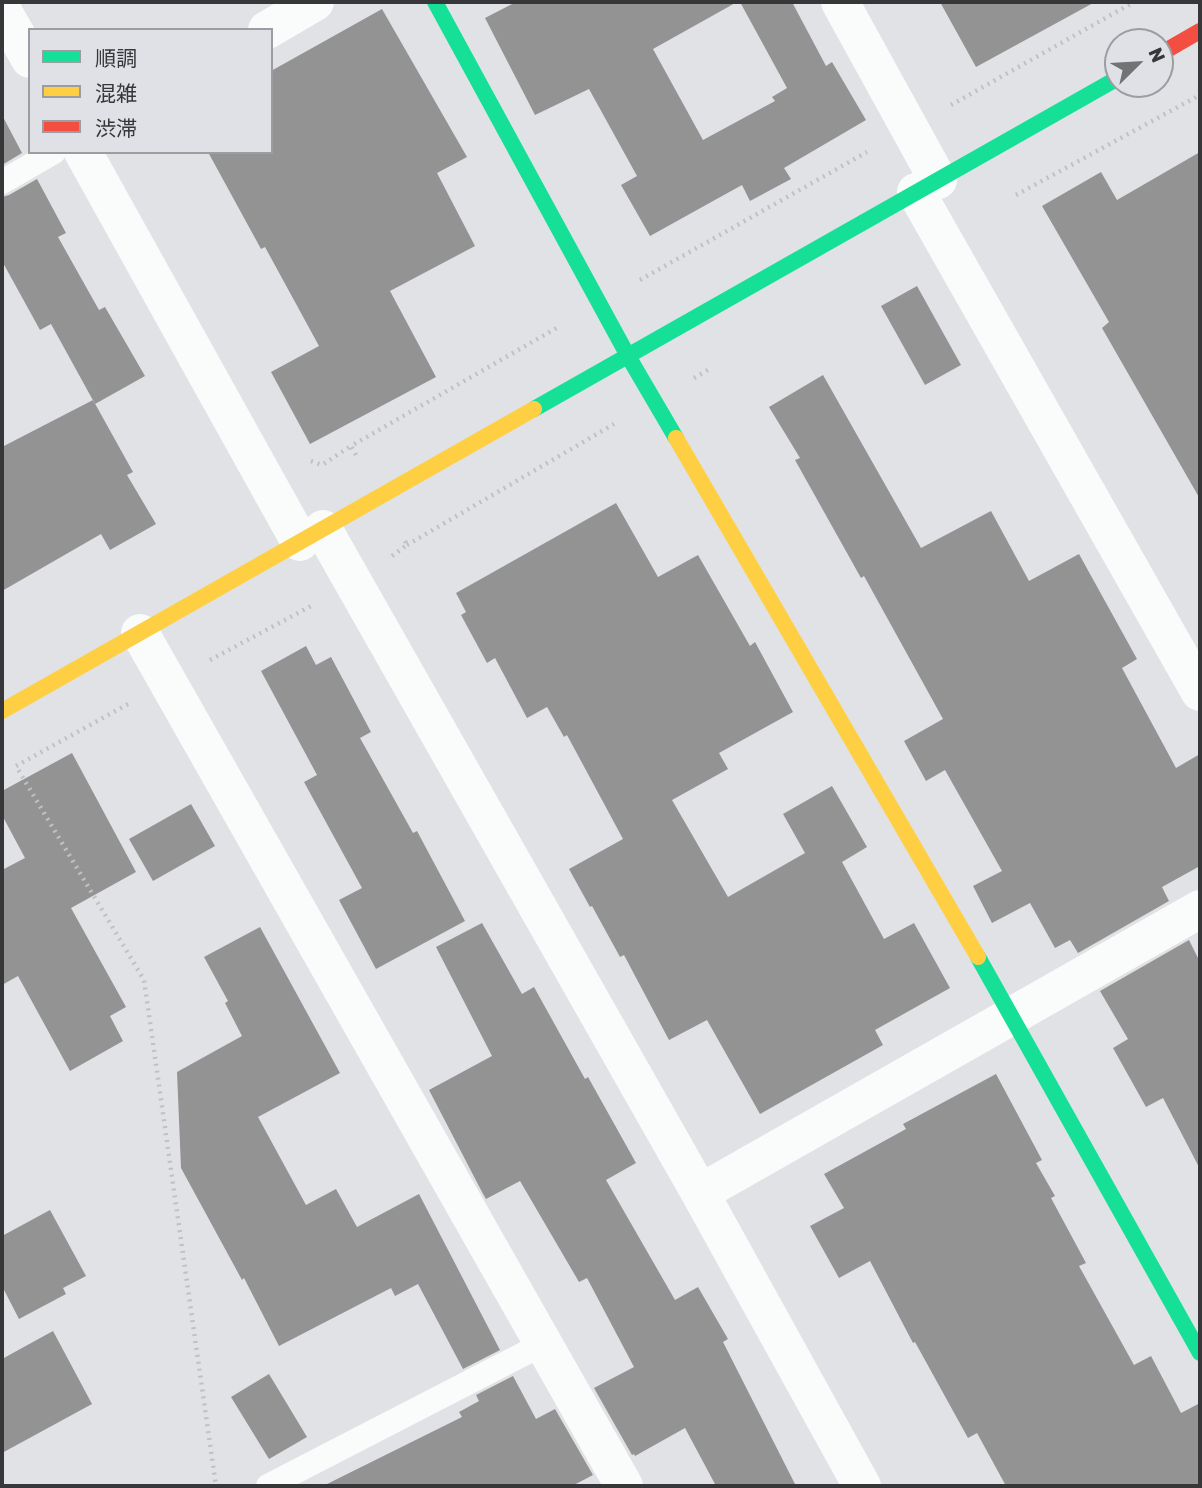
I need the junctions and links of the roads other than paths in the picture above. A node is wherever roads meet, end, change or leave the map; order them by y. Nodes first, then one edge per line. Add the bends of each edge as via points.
1 (315, 2) edge
2 (435, 2) edge
3 (839, 2) edge
4 (2, 10) edge
5 (270, 28) edge
6 (1200, 31) edge
7 (1174, 46) edge
8 (28, 56) edge
9 (1104, 86) edge
10 (51, 154) edge
11 (84, 154) edge
12 (2, 182) edge
13 (927, 186) junction
14 (628, 356) junction
15 (312, 535) junction
16 (140, 632) junction
17 (1200, 692) edge
18 (2, 711) edge
19 (1200, 909) edge
20 (1012, 1016) junction
21 (700, 1193) junction
22 (543, 1344) junction
23 (1200, 1353) edge
24 (268, 1486) edge
25 (624, 1486) edge
26 (862, 1486) edge

1 - 5 street
2 - 14 street
3 - 13 street via 909,128
4 - 8 street
6 - 7 street
9 - 13 street
10 - 12 lane
11 - 15 street
13 - 14 street
13 - 17 street
14 - 15 street
14 - 20 street
15 - 16 street
15 - 21 street via 354,583
16 - 18 street
16 - 22 street
19 - 20 street
20 - 21 street
20 - 23 street
21 - 26 street
22 - 24 lane
22 - 25 street

